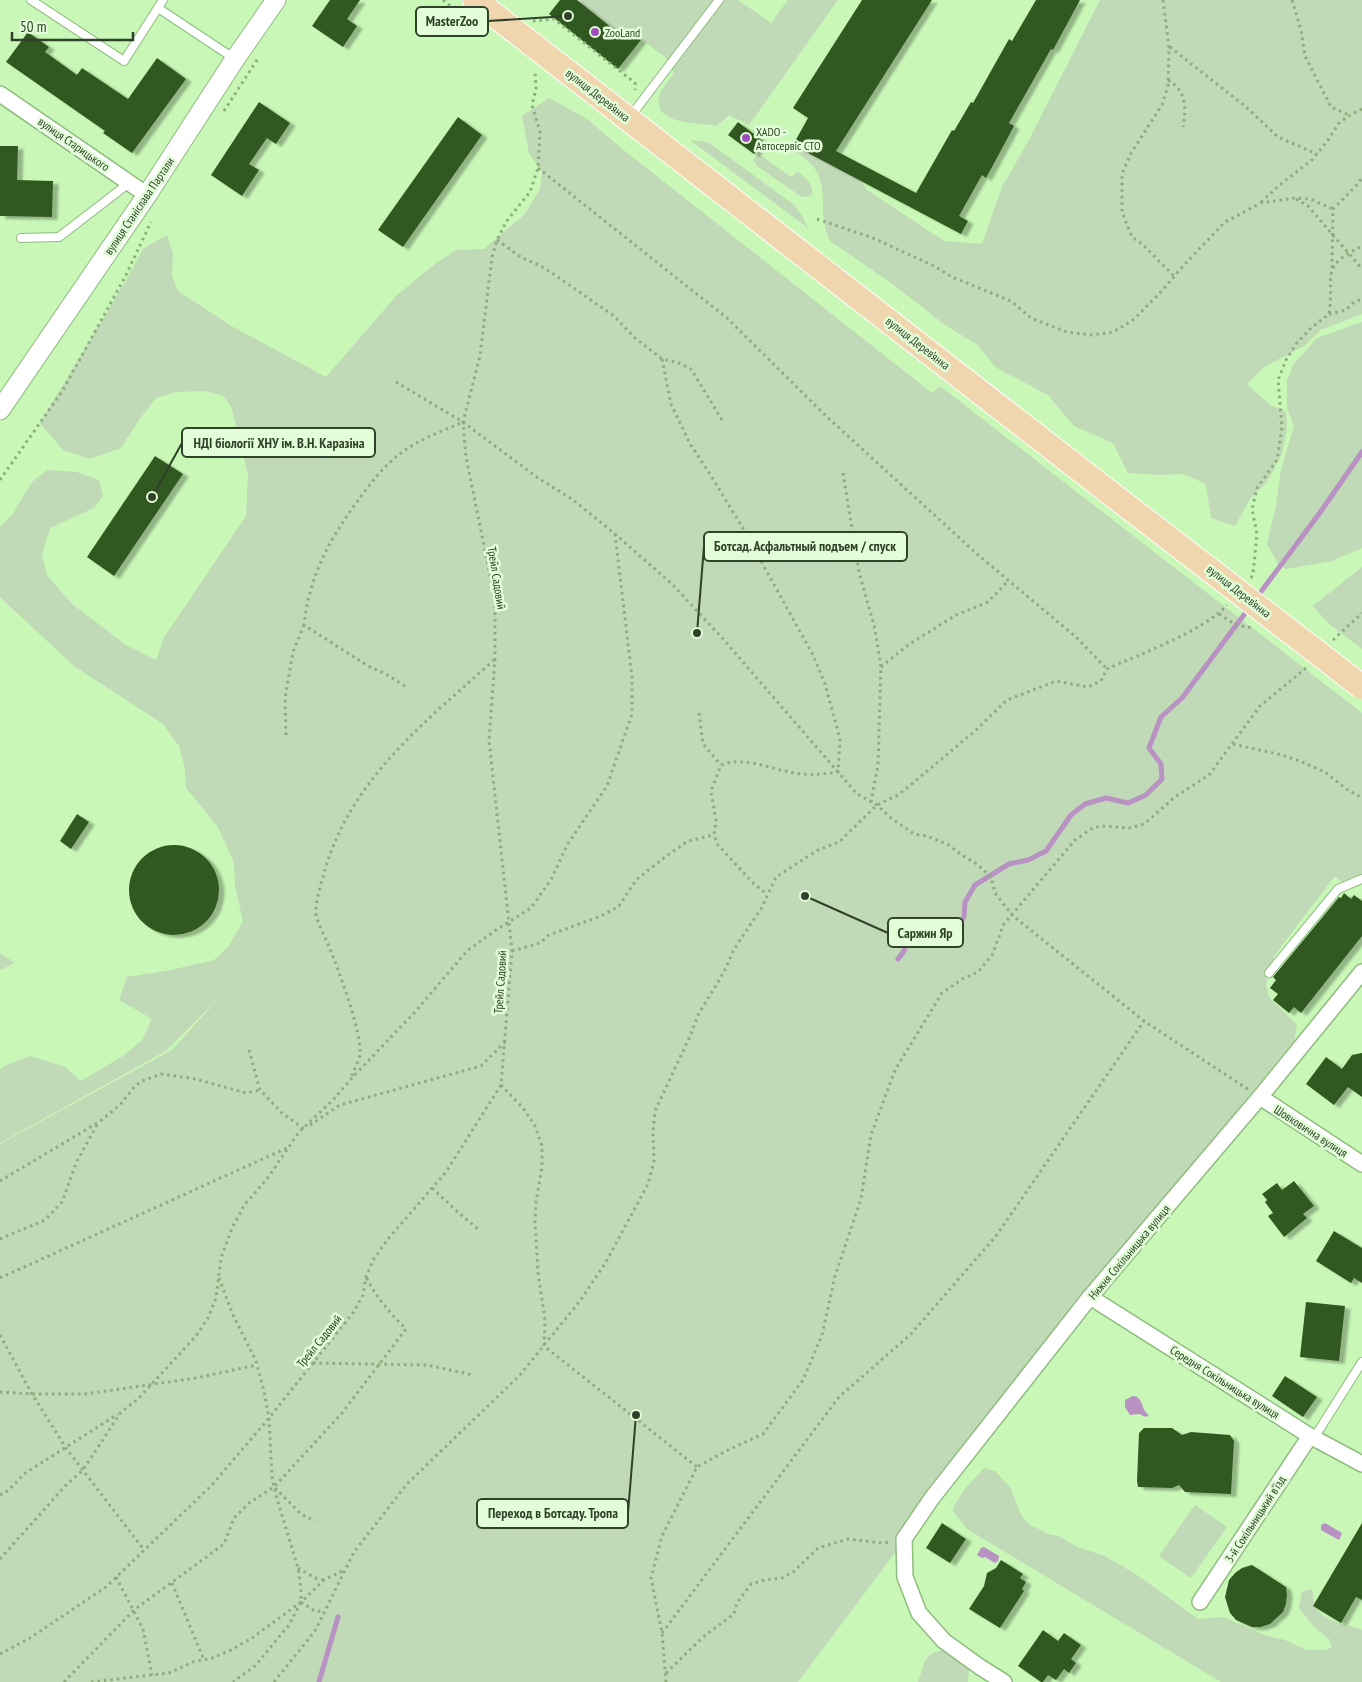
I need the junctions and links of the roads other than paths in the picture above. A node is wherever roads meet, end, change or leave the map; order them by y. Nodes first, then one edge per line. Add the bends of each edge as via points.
1 (31, 0) edge
2 (163, 0) edge
3 (276, 0) edge
4 (475, 0) edge
5 (719, 0) edge
6 (158, 8) junction
7 (235, 59) junction
8 (0, 94) edge
9 (629, 119) junction
10 (129, 183) junction
11 (148, 195) junction
12 (21, 238) dead end
13 (0, 410) edge
14 (1362, 687) edge
15 (1362, 879) edge
16 (1362, 972) edge
17 (1269, 973) dead end
18 (1260, 1097) junction
19 (1362, 1164) edge
20 (1090, 1297) junction
21 (1362, 1362) edge
22 (1312, 1437) junction
23 (1362, 1464) edge
24 (1200, 1602) dead end
25 (1004, 1682) edge

1 - 6 lane via 124,60
2 - 6 lane
3 - 7 street, вулиця Станіслава Партали
4 - 9 main road, вулиця Дерев’янка
5 - 9 lane
6 - 7 lane
7 - 11 street, вулиця Станіслава Партали
8 - 10 street, вулиця Старицького
9 - 14 main road, вулиця Дерев’янка, bridge
10 - 11 street, вулиця Старицького
10 - 12 lane via 59,237
11 - 13 street, вулиця Станіслава Партали
15 - 17 lane via 1338,889
16 - 18 street, Нижня Сокільницька вулиця
18 - 19 street, Шовковична вулиця
18 - 20 street, Нижня Сокільницька вулиця
20 - 22 street, Середня Сокільницька вулиця
20 - 25 street, Нижня Сокільницька вулиця via 932,1498 904,1539 905,1577 919,1613 944,1641
21 - 22 lane
22 - 23 street, Середня Сокільницька вулиця
22 - 24 street, 3-й Сокільницький в’їзд

